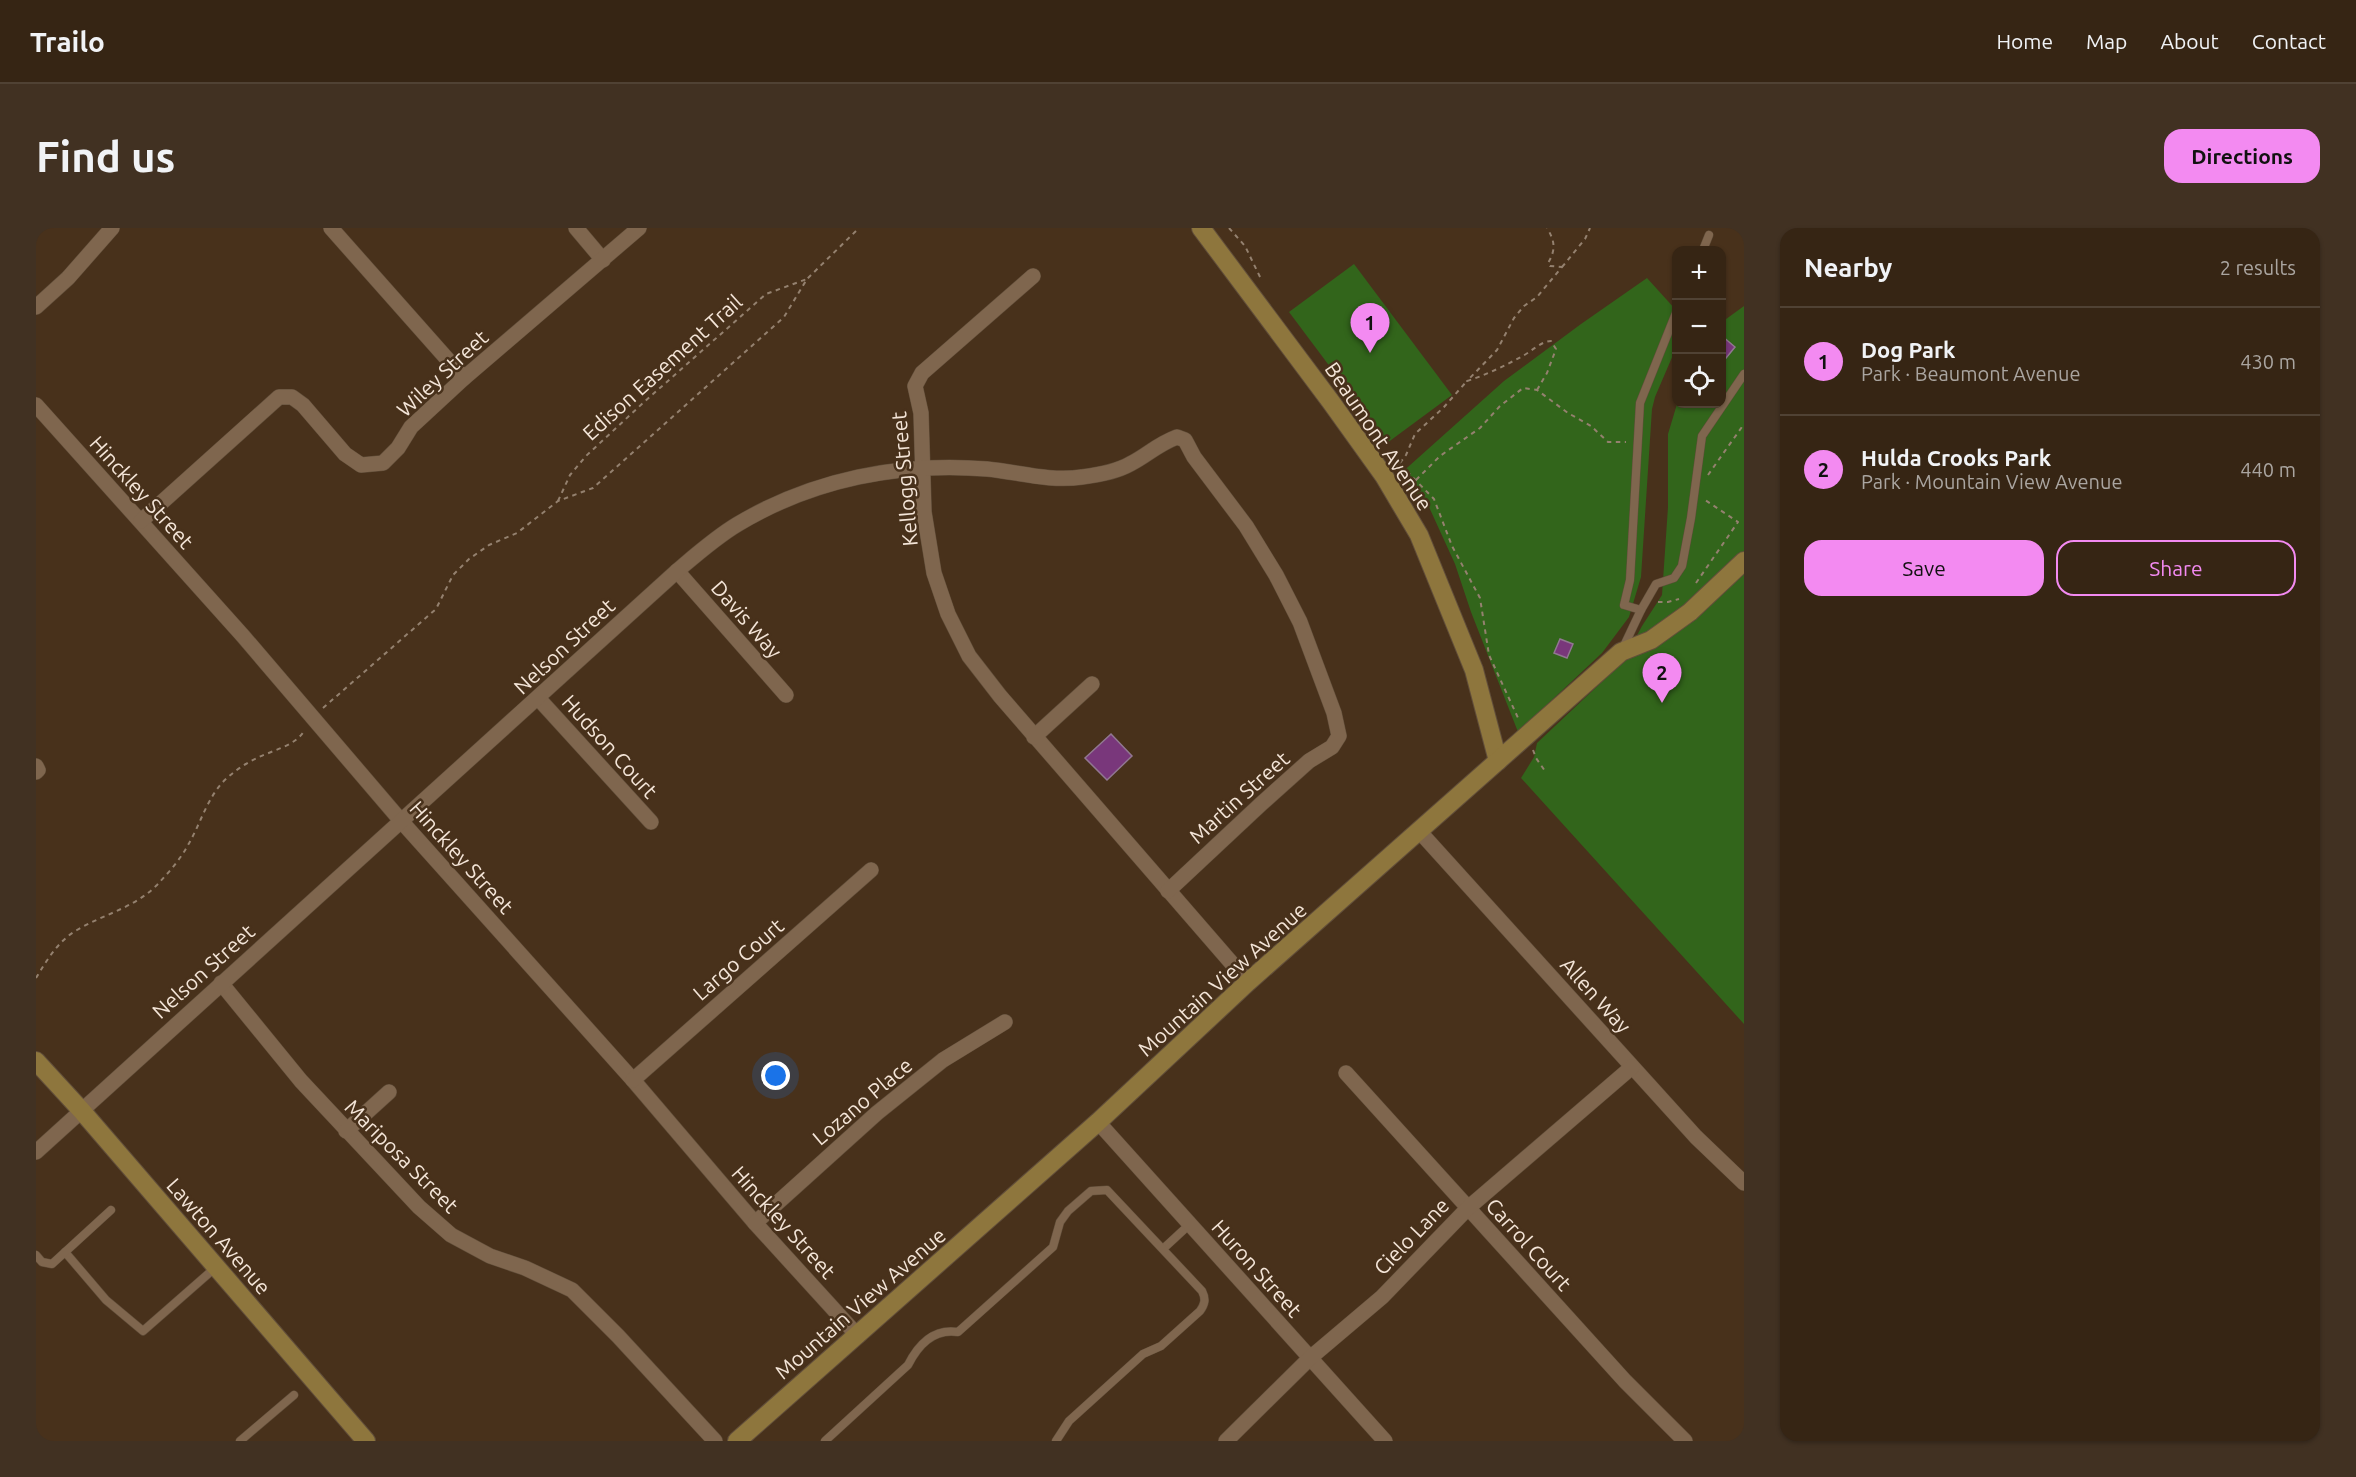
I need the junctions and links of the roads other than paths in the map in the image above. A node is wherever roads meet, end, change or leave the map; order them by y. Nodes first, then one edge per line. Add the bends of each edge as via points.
1 (112, 228) edge
2 (331, 228) edge
3 (576, 228) edge
4 (639, 228) edge
5 (1201, 228) edge
6 (1709, 235) dead end
7 (1705, 246) edge
8 (603, 260) junction
9 (1033, 276) dead end
10 (36, 307) edge
11 (1672, 324) edge
12 (1744, 374) edge
13 (464, 378) junction
14 (36, 405) edge
15 (922, 468) junction
16 (141, 521) junction
17 (1744, 561) edge
18 (677, 571) junction
19 (1641, 610) junction
20 (1622, 652) junction
21 (1092, 684) dead end
22 (786, 695) dead end
23 (538, 698) junction
24 (1339, 736) joint
25 (1034, 737) junction
26 (1498, 761) junction
27 (402, 822) junction
28 (651, 822) dead end
29 (1420, 832) junction
30 (871, 870) dead end
31 (1168, 891) junction
32 (221, 982) junction
33 (1248, 982) junction
34 (1005, 1022) dead end
35 (36, 1061) edge
36 (1632, 1067) junction
37 (1346, 1073) dead end
38 (633, 1080) junction
39 (389, 1092) dead end
40 (81, 1110) junction
41 (1098, 1122) junction
42 (346, 1131) junction
43 (36, 1152) edge
44 (1744, 1183) edge
45 (1468, 1208) junction
46 (111, 1210) dead end
47 (754, 1223) junction
48 (1190, 1224) junction
49 (1164, 1248) junction
50 (65, 1252) junction
51 (36, 1255) edge
52 (216, 1267) junction
53 (858, 1336) junction
54 (1310, 1358) junction
55 (294, 1395) dead end
56 (240, 1441) edge
57 (366, 1441) edge
58 (715, 1441) edge
59 (737, 1441) edge
60 (825, 1441) edge
61 (1056, 1441) edge
62 (1226, 1441) edge
63 (1385, 1441) edge
64 (1685, 1441) edge

1 - 10 street
2 - 13 street
3 - 8 street
4 - 8 street, Wiley Street
5 - 26 street, Beaumont Avenue via 1384,476 1419,535 1474,670
6 - 7 lane
8 - 13 street, Wiley Street
9 - 15 street, Kellogg Street via 922,374 915,386 921,413
11 - 19 lane via 1640,403 1630,580 1624,605
12 - 19 lane via 1702,436 1682,567 1674,578 1656,584
13 - 16 street, Wiley Street via 411,427 383,463 362,465 345,454 303,405 292,397 279,397
14 - 16 street, Hinckley Street
15 - 18 street, Nelson Street via 829,483 787,499 738,524
15 - 24 street, Nelson Street via 987,469 1079,478 1129,465 1158,444 1177,437 1185,440 1276,575 1300,622
15 - 25 street, Kellogg Street via 930,552 948,614 969,656
16 - 27 street, Hinckley Street
17 - 20 street, Mountain View Avenue via 1690,612 1651,640
18 - 22 street, Davis Way
18 - 23 street, Nelson Street
19 - 20 lane
20 - 26 street, Mountain View Avenue
21 - 25 street
23 - 27 street, Nelson Street
23 - 28 street, Hudson Court
24 - 31 street, Martin Street via 1332,747 1309,761
25 - 31 street, Kellogg Street
26 - 29 street, Mountain View Avenue
27 - 32 street, Nelson Street
27 - 38 street, Hinckley Street
29 - 33 street, Mountain View Avenue
29 - 36 street, Allen Way
30 - 38 street, Largo Court
31 - 33 street, Kellogg Street
32 - 40 street, Nelson Street
32 - 42 street, Mariposa Street
33 - 41 street, Mountain View Avenue
34 - 47 street, Lozano Place via 943,1060
35 - 40 street, Lawton Avenue
36 - 44 street, Allen Way
36 - 45 street, Cielo Lane
37 - 45 street, Carrol Court
38 - 47 street, Hinckley Street
39 - 42 street
40 - 43 street, Nelson Street
40 - 52 street, Lawton Avenue
41 - 48 street, Huron Street
41 - 53 street, Mountain View Avenue
42 - 58 street, Mariposa Street via 451,1235 490,1257 572,1290
45 - 54 street, Cielo Lane via 1382,1297
45 - 64 street, Carrol Court via 1625,1381
46 - 50 lane
47 - 53 street, Hinckley Street
48 - 49 lane
48 - 54 street, Huron Street
49 - 60 lane via 1107,1190 1091,1191 1059,1222 1053,1247 958,1332 949,1330 931,1336 904,1369
49 - 61 lane via 1202,1291 1204,1305 1161,1346 1143,1354 1069,1420
50 - 51 lane via 52,1264 42,1262
50 - 52 lane via 106,1300 143,1331
52 - 57 street, Lawton Avenue
53 - 59 street, Mountain View Avenue
54 - 62 street, Cielo Lane
54 - 63 street, Huron Street
55 - 56 lane

